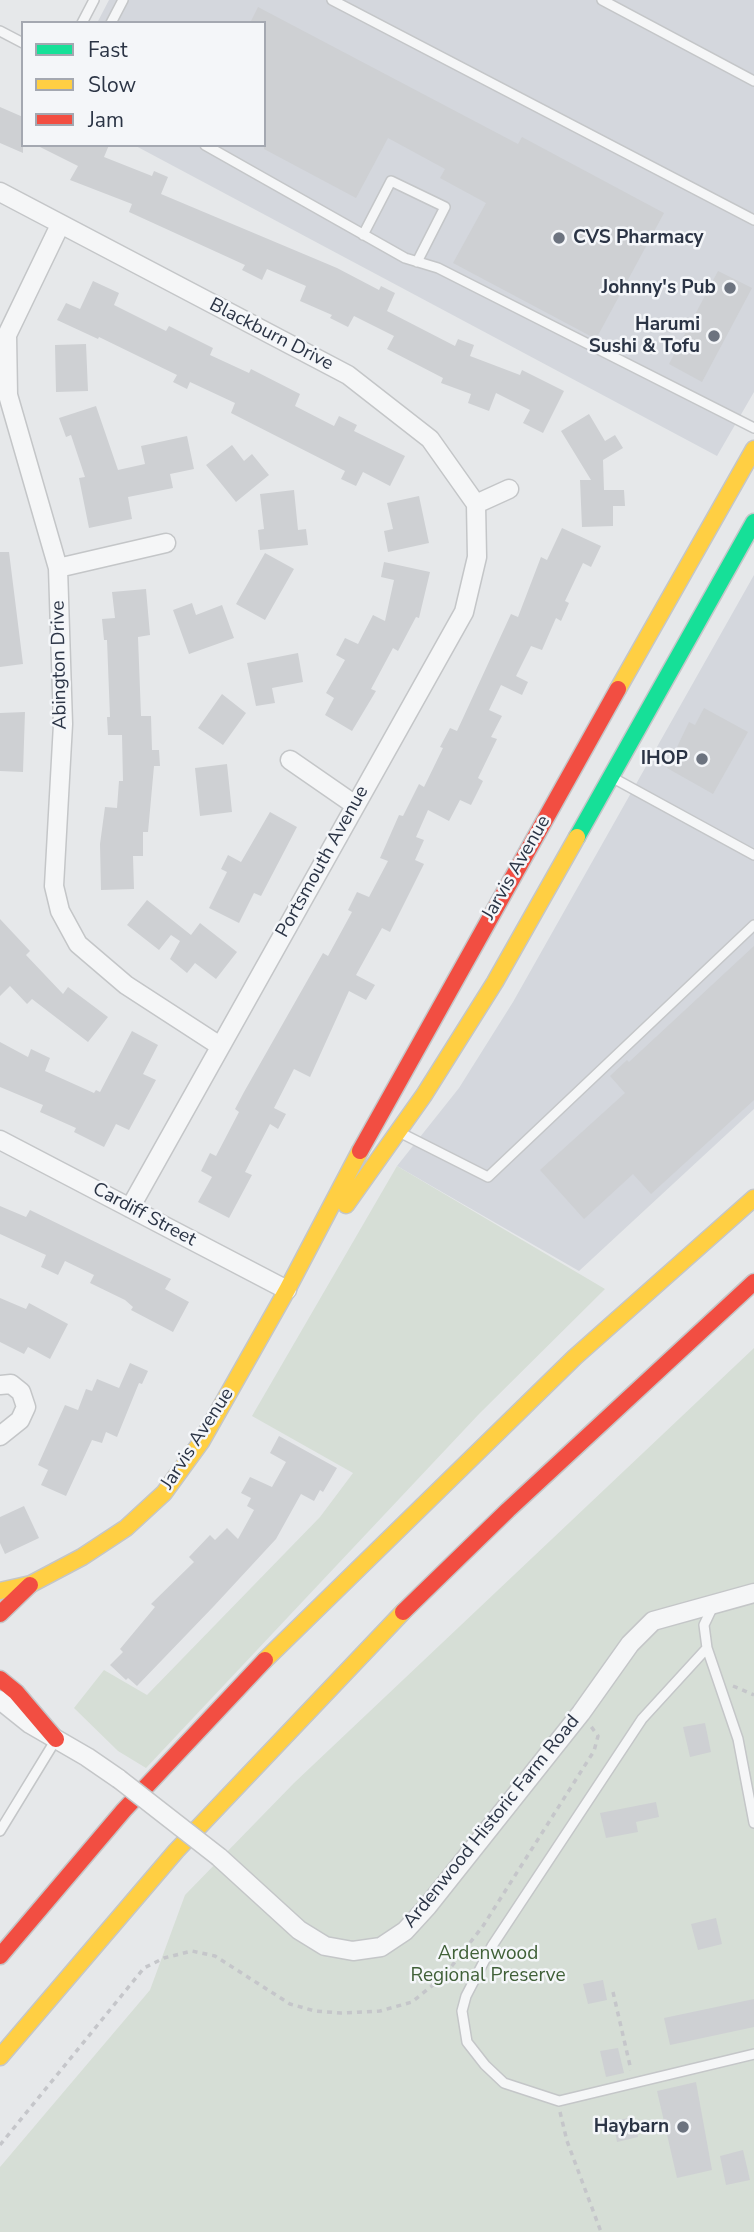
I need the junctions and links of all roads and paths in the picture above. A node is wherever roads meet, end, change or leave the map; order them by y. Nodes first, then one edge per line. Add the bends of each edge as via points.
1 (94, 0) edge
2 (123, 0) edge
3 (332, 0) edge
4 (603, 0) edge
5 (83, 21) edge
6 (112, 21) edge
7 (0, 31) edge
8 (21, 42) edge
9 (754, 80) edge
10 (209, 147) edge
11 (0, 192) edge
12 (754, 220) edge
13 (60, 225) junction
14 (363, 234) junction
15 (416, 262) junction
16 (754, 428) edge
17 (754, 449) edge
18 (509, 489) dead end
19 (475, 504) junction
20 (754, 522) edge
21 (166, 543) dead end
22 (58, 568) junction
23 (290, 760) dead end
24 (611, 776) junction
25 (355, 805) junction
26 (754, 855) edge
27 (754, 925) edge
28 (220, 1045) junction
29 (397, 1132) junction
30 (0, 1140) edge
31 (754, 1198) edge
32 (130, 1208) junction
33 (754, 1282) edge
34 (754, 1287) edge
35 (287, 1290) junction
36 (706, 1324) junction
37 (0, 1385) edge
38 (0, 1436) edge
39 (31, 1584) junction
40 (0, 1591) edge
41 (754, 1593) edge
42 (713, 1605) junction
43 (0, 1614) edge
44 (707, 1648) junction
45 (0, 1679) edge
46 (721, 1682) junction
47 (754, 1695) edge
48 (0, 1700) edge
49 (0, 1717) edge
50 (30, 1724) junction
51 (56, 1739) junction
52 (754, 1823) edge
53 (0, 1831) edge
54 (0, 1956) edge
55 (612, 1992) dead end
56 (754, 2054) edge
57 (0, 2057) edge
58 (633, 2082) junction
59 (559, 2101) junction
60 (601, 2232) edge

1 - 5 lane
2 - 6 lane
3 - 12 lane
4 - 9 lane
7 - 8 lane
10 - 14 lane
11 - 13 street, Blackburn Drive
13 - 19 street, Blackburn Drive via 348,375 430,439
13 - 22 street, Abington Drive via 7,335 8,395
14 - 15 lane
14 - 15 lane via 391,181 445,207
15 - 16 lane via 438,268
17 - 35 main road, Jarvis Avenue via 400,1074
18 - 19 street
19 - 25 street, Portsmouth Avenue via 477,557 464,612
20 - 24 main road, Jarvis Avenue
21 - 22 street
22 - 28 street, Abington Drive via 62,724 54,886 60,911 78,944 126,985
23 - 25 street
24 - 26 lane
24 - 29 main road, Jarvis Avenue via 495,982
25 - 28 street, Portsmouth Avenue
27 - 29 lane via 488,1177
28 - 32 street, Portsmouth Avenue
29 - 35 main road, Jarvis Avenue
30 - 32 street, Cardiff Street
31 - 54 main road via 565,1367 342,1581 124,1810
32 - 35 street, Cardiff Street
33 - 36 main road
34 - 36 main road
35 - 39 main road, Jarvis Avenue via 201,1442 164,1493 126,1528
36 - 57 main road via 498,1519 307,1712 176,1851
37 - 38 street via 11,1384 21,1392 26,1407 20,1420
39 - 40 main road, Jarvis Avenue
39 - 43 main road
41 - 42 street, Ardenwood Historic Farm Road
42 - 44 lane via 704,1625
42 - 51 street, Ardenwood Historic Farm Road, bridge via 653,1621 630,1644 427,1907 405,1931 381,1947 353,1951 325,1946 299,1930 219,1857 119,1779
44 - 46 lane
44 - 59 lane via 642,1719 492,1946 466,1996 467,2042 485,2065 504,2083
45 - 51 main road
46 - 47 path
46 - 52 lane via 738,1739
48 - 50 street
49 - 50 street
50 - 51 street, Ardenwood Historic Farm Road
51 - 53 lane
55 - 58 path
56 - 58 lane
58 - 59 lane
59 - 60 path via 567,2141

